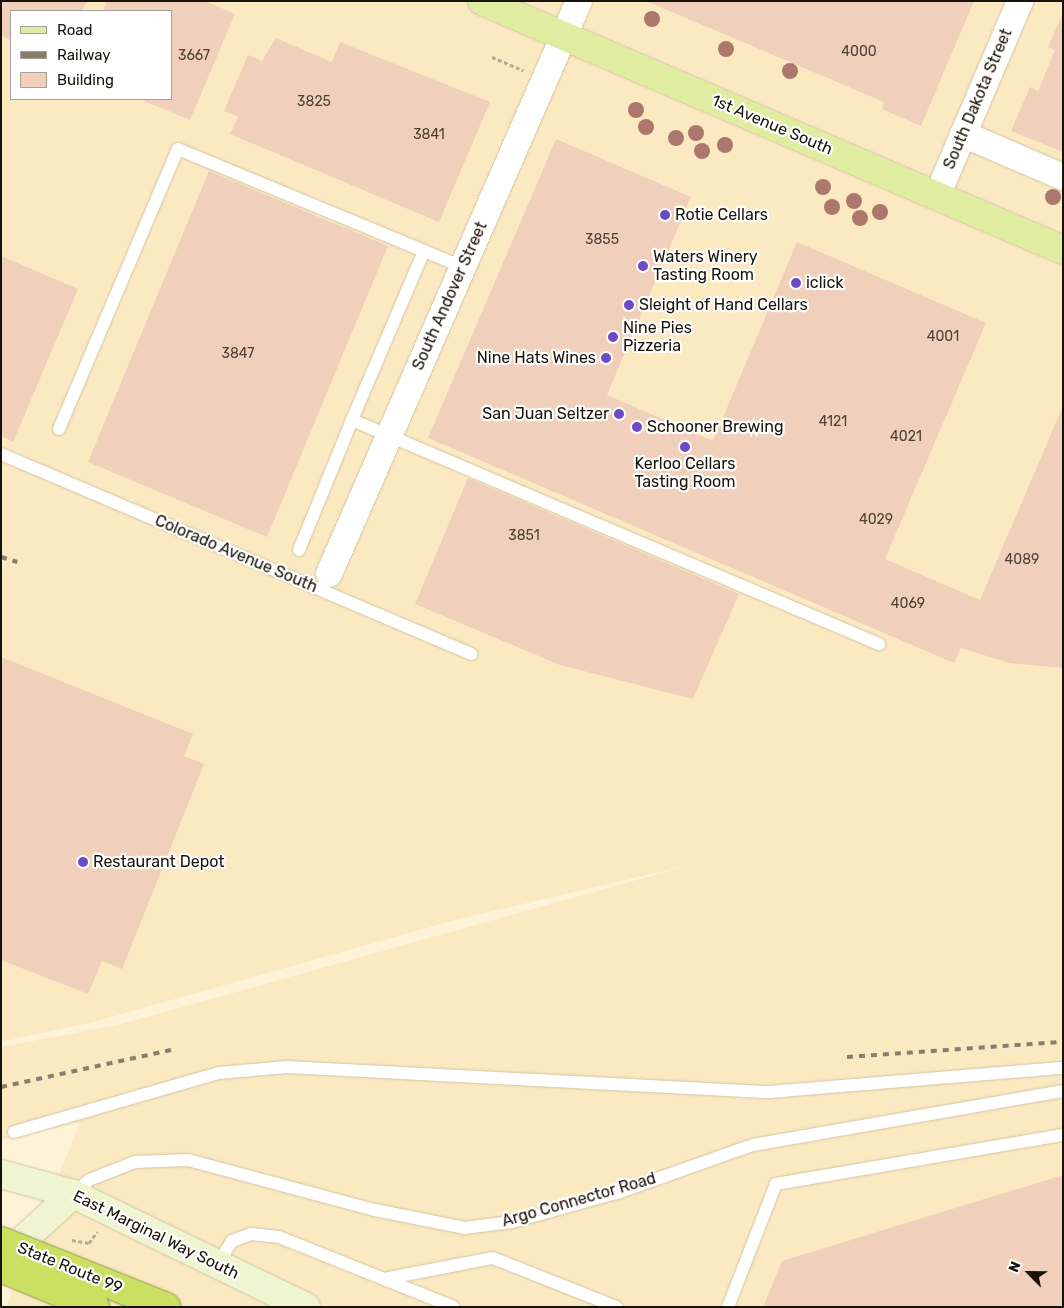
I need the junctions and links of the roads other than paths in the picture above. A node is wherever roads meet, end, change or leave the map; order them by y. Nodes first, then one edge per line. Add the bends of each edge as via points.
1 (482, 1) edge
2 (579, 1) edge
3 (1020, 1) edge
4 (564, 36) junction
5 (963, 134) junction
6 (1063, 177) edge
7 (937, 196) junction
8 (1063, 250) edge
9 (424, 251) junction
10 (463, 267) junction
11 (352, 420) junction
12 (59, 429) dead end
13 (390, 436) junction
14 (1, 454) edge
15 (298, 550) dead end
16 (326, 582) junction
17 (879, 644) dead end
18 (471, 654) dead end
19 (1063, 1068) edge
20 (1063, 1091) edge
21 (14, 1132) dead end
22 (1063, 1135) edge
23 (6, 1177) edge
24 (73, 1194) junction
25 (1, 1241) edge
26 (1, 1260) edge
27 (218, 1264) junction
28 (1, 1268) edge
29 (389, 1278) junction
30 (95, 1307) edge
31 (166, 1307) edge
32 (306, 1307) edge
33 (454, 1307) edge
34 (617, 1307) edge
35 (728, 1307) edge

1 - 4 main road, 1st Avenue South
2 - 4 street, South Andover Street
3 - 5 street, South Dakota Street
4 - 7 main road, 1st Avenue South
4 - 10 street, South Andover Street
5 - 6 street
5 - 7 street, South Dakota Street
7 - 8 main road, 1st Avenue South
9 - 10 lane
9 - 11 lane
9 - 12 lane via 178,149
10 - 13 street, South Andover Street
11 - 13 lane
11 - 15 lane
13 - 16 street, South Andover Street
13 - 17 lane
14 - 16 lane, Colorado Avenue South
16 - 18 lane, Colorado Avenue South
19 - 21 lane via 769,1092 287,1067 219,1073
20 - 24 lane, Argo Connector Road via 752,1145 620,1192 512,1222 464,1228 375,1210 188,1160 135,1162 89,1180
22 - 35 lane via 776,1184
23 - 24 main road, East Marginal Way South
24 - 26 main road
24 - 27 main road, East Marginal Way South
25 - 31 highway, State Route 99, bridge
27 - 29 lane via 232,1241 251,1234 279,1237
27 - 32 main road, East Marginal Way South
28 - 30 highway, State Route 99, bridge
29 - 33 lane
29 - 34 lane via 493,1258

